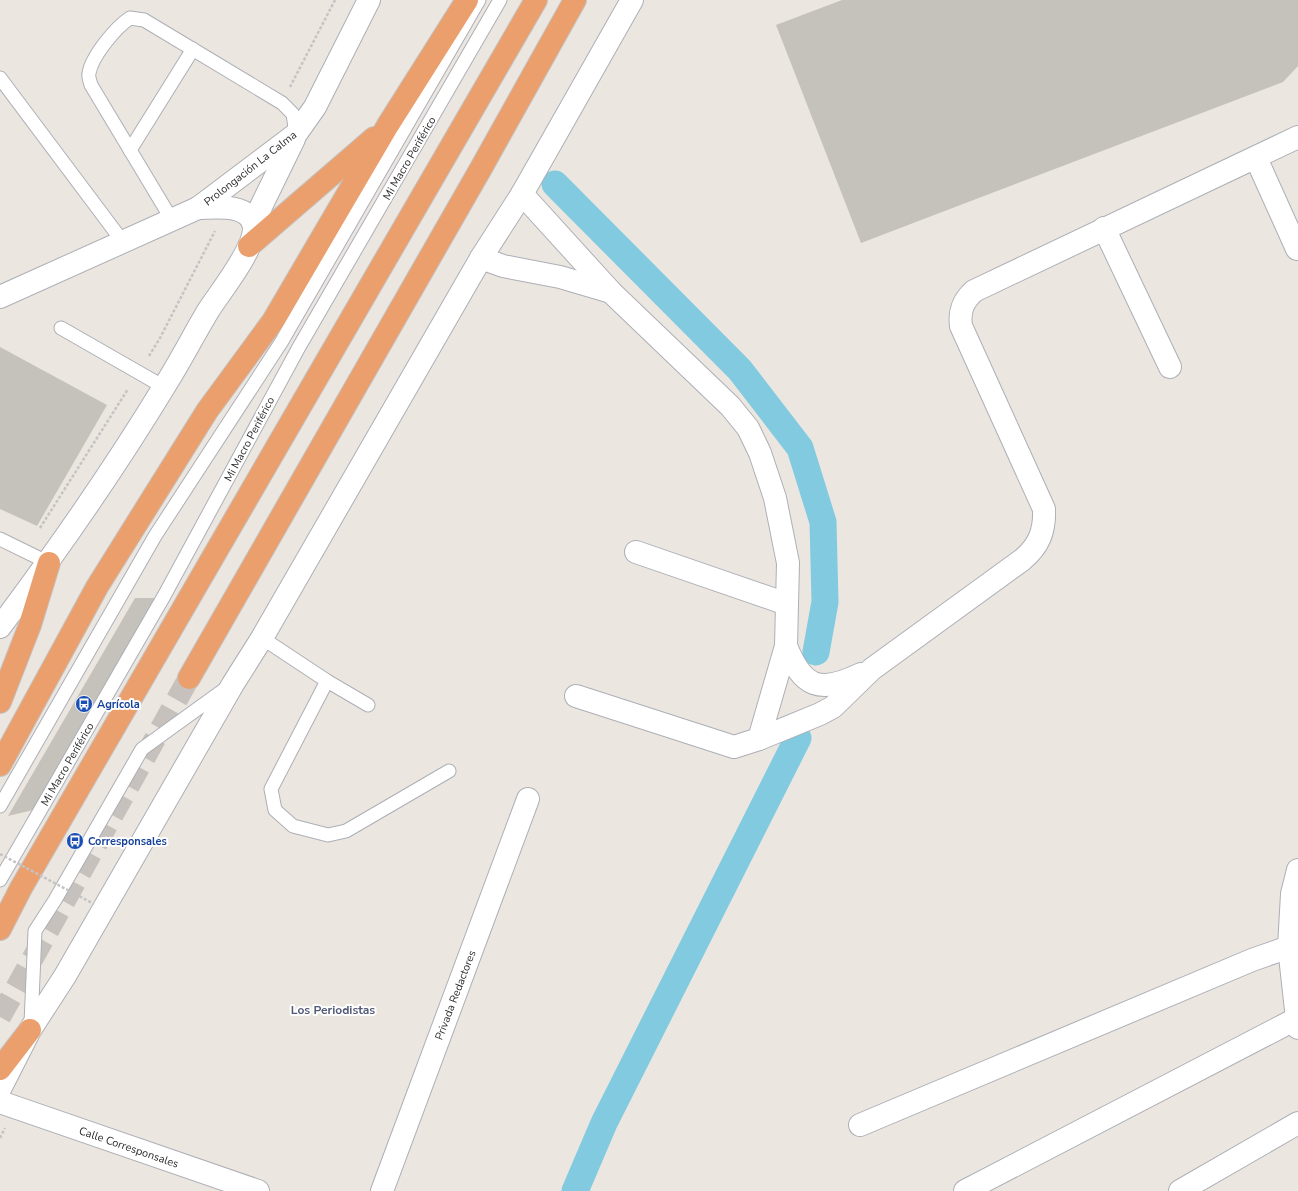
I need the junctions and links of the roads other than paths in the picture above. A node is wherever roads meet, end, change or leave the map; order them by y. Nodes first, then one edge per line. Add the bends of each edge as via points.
1 (369, 0) edge
2 (467, 0) edge
3 (479, 0) edge
4 (500, 0) edge
5 (536, 0) edge
6 (575, 0) edge
7 (632, 0) edge
8 (193, 49) junction
9 (0, 78) edge
10 (388, 125) junction
11 (296, 134) junction
12 (1298, 137) edge
13 (130, 150) junction
14 (1256, 158) junction
15 (522, 194) junction
16 (198, 208) junction
17 (172, 220) junction
18 (253, 223) junction
19 (1104, 228) junction
20 (123, 242) junction
21 (249, 246) junction
22 (1297, 249) dead end
23 (481, 258) junction
24 (1, 293) edge
25 (612, 293) junction
26 (61, 328) dead end
27 (1170, 367) dead end
28 (164, 387) junction
29 (0, 539) edge
30 (636, 552) dead end
31 (49, 563) junction
32 (787, 604) junction
33 (0, 627) edge
34 (262, 638) junction
35 (786, 646) junction
36 (872, 669) junction
37 (189, 678) tunnel mouth
38 (327, 681) junction
39 (233, 684) junction
40 (576, 696) dead end
41 (0, 702) edge
42 (368, 705) dead end
43 (759, 739) junction
44 (0, 765) edge
45 (449, 771) dead end
46 (528, 799) dead end
47 (0, 806) edge
48 (1298, 870) edge
49 (0, 880) edge
50 (0, 929) edge
51 (1289, 947) junction
52 (1297, 1024) edge
53 (30, 1030) junction
54 (0, 1068) edge
55 (0, 1089) edge
56 (0, 1102) edge
57 (1298, 1123) edge
58 (860, 1125) dead end
59 (258, 1191) edge
60 (382, 1191) edge
61 (964, 1191) edge
62 (1180, 1191) edge

1 - 11 street, Prolongación La Calma via 316,107
2 - 10 highway
3 - 47 lane, Mi Macro Periférico via 282,341 155,536
4 - 49 lane, Mi Macro Periférico via 299,347 164,596
5 - 50 highway
6 - 37 highway
7 - 15 street
8 - 11 lane via 282,103 293,114
8 - 13 lane
8 - 13 lane via 144,20 130,18 118,26 92,64 88,75 91,85
9 - 20 lane
10 - 21 highway
10 - 44 highway via 273,321 207,411 97,587
11 - 16 street, Prolongación La Calma
11 - 18 street
12 - 14 street
13 - 17 lane
14 - 19 street
14 - 22 street
15 - 23 street
15 - 25 street
16 - 17 street, Prolongación La Calma
16 - 18 street, Prolongación La Calma via 228,208 246,215
17 - 20 street, Prolongación La Calma
18 - 21 street
19 - 27 street
19 - 36 street via 974,291 962,307 961,326 1042,503 1042,534 1034,548 1022,560
20 - 24 street, Prolongación La Calma
21 - 28 street via 208,310
23 - 25 street via 503,266 560,277
23 - 34 street
25 - 32 street via 711,387 748,428 760,453 775,498 788,563
26 - 28 lane
28 - 31 street
29 - 31 lane
30 - 32 street
31 - 33 street
31 - 41 highway via 30,626
32 - 35 street
34 - 38 lane
34 - 39 street
35 - 36 street via 793,665 804,679 817,684 830,686 842,683
35 - 43 street
36 - 43 street via 833,706 820,714
38 - 42 lane
38 - 45 lane via 271,789 275,810 293,826 328,835 346,831
39 - 53 street via 65,976
39 - 53 lane via 142,750 35,931
40 - 43 street via 734,747
46 - 60 street, Privada Redactores
48 - 51 street via 1292,894
51 - 52 street
51 - 58 street via 1245,963
52 - 61 street
53 - 54 highway
53 - 55 street
56 - 59 street, Calle Corresponsales
57 - 62 street

